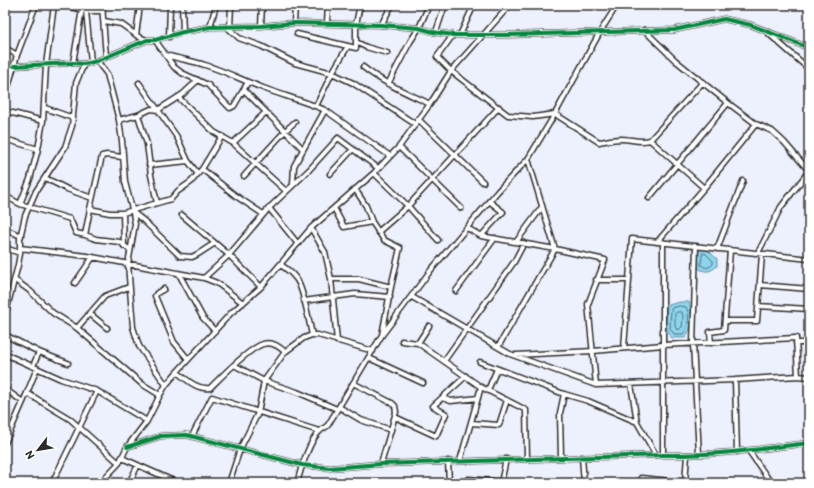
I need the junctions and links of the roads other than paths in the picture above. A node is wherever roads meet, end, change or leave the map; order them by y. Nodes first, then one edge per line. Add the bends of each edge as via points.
1 (7, 5) edge
2 (36, 5) edge
3 (54, 5) edge
4 (64, 5) edge
5 (102, 5) edge
6 (140, 5) edge
7 (170, 5) edge
8 (182, 5) edge
9 (216, 5) edge
10 (231, 5) edge
11 (262, 5) edge
12 (295, 5) edge
13 (328, 5) edge
14 (360, 5) edge
15 (392, 5) edge
16 (429, 5) edge
17 (445, 5) edge
18 (474, 5) edge
19 (510, 5) edge
20 (617, 5) edge
21 (5, 10) edge
22 (84, 10) junction
23 (103, 11) junction
24 (104, 21) junction
25 (294, 23) junction
26 (327, 23) junction
27 (356, 24) junction
28 (381, 25) junction
29 (261, 26) junction
30 (210, 27) junction
31 (229, 28) junction
32 (419, 28) junction
33 (644, 30) junction
34 (766, 31) junction
35 (183, 32) junction
36 (436, 32) junction
37 (600, 32) junction
38 (297, 34) dead end
39 (136, 35) junction
40 (453, 35) junction
41 (460, 35) junction
42 (483, 35) junction
43 (169, 37) junction
44 (147, 40) junction
45 (155, 40) junction
46 (356, 42) junction
47 (348, 46) junction
48 (5, 48) edge
49 (809, 48) edge
50 (387, 53) dead end
51 (17, 54) junction
52 (166, 55) junction
53 (106, 57) junction
54 (97, 60) junction
55 (91, 62) junction
56 (73, 63) junction
57 (46, 64) junction
58 (84, 64) junction
59 (363, 67) dead end
60 (5, 68) edge
61 (14, 68) junction
62 (809, 69) edge
63 (451, 71) junction
64 (332, 73) junction
65 (198, 80) junction
66 (248, 82) junction
67 (703, 82) junction
68 (139, 83) dead end
69 (388, 84) junction
70 (244, 90) junction
71 (178, 97) junction
72 (5, 98) edge
73 (728, 103) junction
74 (430, 104) junction
75 (316, 106) junction
76 (498, 107) junction
77 (45, 108) junction
78 (158, 110) junction
79 (325, 110) junction
80 (5, 111) edge
81 (266, 112) junction
82 (555, 114) junction
83 (138, 115) junction
84 (73, 118) junction
85 (418, 119) junction
86 (119, 120) junction
87 (43, 121) junction
88 (295, 122) dead end
89 (415, 124) junction
90 (756, 124) junction
91 (285, 131) junction
92 (222, 136) junction
93 (5, 139) edge
94 (650, 140) junction
95 (233, 142) junction
96 (398, 147) junction
97 (38, 149) junction
98 (303, 149) junction
99 (353, 149) junction
100 (455, 155) junction
101 (390, 156) junction
102 (122, 157) junction
103 (528, 159) junction
104 (188, 161) junction
105 (255, 163) junction
106 (677, 164) junction
107 (149, 165) junction
108 (378, 168) junction
109 (202, 170) junction
110 (809, 171) edge
111 (374, 172) junction
112 (198, 174) junction
113 (330, 174) dead end
114 (244, 176) dead end
115 (45, 178) junction
116 (432, 180) junction
117 (743, 181) dead end
118 (483, 182) dead end
119 (293, 184) junction
120 (704, 188) junction
121 (355, 189) junction
122 (286, 191) junction
123 (5, 196) edge
124 (92, 198) junction
125 (649, 198) dead end
126 (490, 202) junction
127 (157, 203) junction
128 (20, 204) junction
129 (29, 206) junction
130 (408, 206) junction
131 (542, 206) junction
132 (269, 208) junction
133 (334, 208) junction
134 (460, 208) dead end
135 (90, 209) junction
136 (133, 211) junction
137 (123, 213) junction
138 (263, 214) junction
139 (182, 215) dead end
140 (372, 222) junction
141 (311, 228) junction
142 (467, 228) junction
143 (5, 229) edge
144 (378, 232) junction
145 (21, 236) junction
146 (84, 236) junction
147 (481, 236) junction
148 (495, 238) junction
149 (438, 240) dead end
150 (516, 242) junction
151 (657, 242) junction
152 (663, 242) junction
153 (215, 243) junction
154 (298, 244) junction
155 (524, 244) junction
156 (124, 246) junction
157 (696, 246) junction
158 (5, 248) edge
159 (717, 248) junction
160 (555, 249) junction
161 (130, 250) junction
162 (730, 250) junction
163 (20, 251) junction
164 (760, 254) junction
165 (229, 255) junction
166 (93, 257) junction
167 (809, 259) edge
168 (128, 264) junction
169 (281, 265) junction
170 (179, 274) junction
171 (204, 278) junction
172 (331, 279) junction
173 (15, 280) junction
174 (596, 280) junction
175 (629, 280) junction
176 (75, 283) dead end
177 (760, 285) junction
178 (129, 287) junction
179 (261, 287) junction
180 (391, 287) junction
181 (164, 289) dead end
182 (809, 289) edge
183 (456, 290) dead end
184 (332, 297) junction
185 (390, 297) junction
186 (412, 297) junction
187 (304, 301) junction
188 (243, 303) junction
189 (758, 306) junction
190 (809, 309) edge
191 (89, 313) junction
192 (5, 316) edge
193 (725, 321) junction
194 (429, 326) dead end
195 (77, 328) junction
196 (107, 328) dead end
197 (467, 329) junction
198 (214, 331) junction
199 (5, 335) edge
200 (312, 335) junction
201 (382, 335) junction
202 (337, 341) junction
203 (402, 341) dead end
204 (418, 343) junction
205 (711, 343) junction
206 (796, 343) junction
207 (809, 343) edge
208 (663, 344) junction
209 (693, 344) junction
210 (498, 347) junction
211 (624, 348) junction
212 (373, 351) junction
213 (593, 351) junction
214 (39, 352) junction
215 (285, 352) junction
216 (5, 354) edge
217 (514, 356) junction
218 (368, 358) junction
219 (188, 359) junction
220 (444, 361) junction
221 (480, 362) dead end
222 (68, 363) dead end
223 (234, 365) junction
224 (35, 367) junction
225 (497, 369) junction
226 (177, 372) junction
227 (466, 376) junction
228 (798, 376) junction
229 (809, 377) edge
230 (735, 380) junction
231 (264, 381) junction
232 (696, 382) junction
233 (423, 383) dead end
234 (663, 383) junction
235 (354, 384) junction
236 (631, 384) junction
237 (166, 385) junction
238 (596, 385) junction
239 (482, 387) junction
240 (5, 389) edge
241 (488, 390) junction
242 (97, 391) junction
243 (27, 393) junction
244 (564, 394) junction
245 (160, 395) junction
246 (442, 398) junction
247 (478, 398) junction
248 (507, 400) junction
249 (23, 402) junction
250 (338, 408) junction
251 (258, 412) junction
252 (395, 417) junction
253 (147, 421) junction
254 (637, 422) junction
255 (471, 423) junction
256 (80, 428) junction
257 (391, 430) junction
258 (319, 431) junction
259 (192, 436) junction
260 (5, 443) edge
261 (809, 443) edge
262 (127, 447) junction
263 (240, 449) junction
264 (748, 451) junction
265 (737, 452) junction
266 (699, 454) junction
267 (656, 455) junction
268 (663, 455) junction
269 (687, 455) junction
270 (582, 457) junction
271 (122, 458) junction
272 (561, 458) junction
273 (506, 459) junction
274 (527, 459) junction
275 (448, 461) junction
276 (460, 461) junction
277 (119, 463) junction
278 (382, 464) junction
279 (138, 465) junction
280 (302, 465) junction
281 (469, 479) dead end
282 (770, 481) edge
283 (501, 482) edge
284 (52, 483) edge
285 (100, 483) edge
286 (129, 483) edge
287 (178, 483) edge
288 (229, 483) edge
289 (297, 483) edge
290 (449, 483) edge
291 (584, 483) edge
292 (641, 483) edge
293 (686, 483) edge
294 (762, 483) edge

1 - 21 street
2 - 51 street
3 - 57 street
4 - 22 street
5 - 23 street
6 - 39 street
7 - 43 street
8 - 35 street
9 - 30 street
10 - 31 street
11 - 29 street
12 - 25 street
13 - 26 street
14 - 27 street
15 - 28 street
16 - 32 street
17 - 36 street
18 - 41 street
19 - 42 street
20 - 37 street
22 - 23 street
22 - 55 street
22 - 56 street
23 - 24 street
24 - 39 street via 121,24
24 - 53 street
25 - 26 street
25 - 29 street
26 - 27 street
27 - 28 street
27 - 46 street
28 - 32 street
29 - 31 street
30 - 31 street
30 - 35 street
31 - 64 street via 239,38 296,63
32 - 36 street
32 - 69 street
33 - 34 street via 674,30 724,20 751,25
33 - 37 street
33 - 67 street via 675,60
34 - 49 street
34 - 62 street
35 - 43 street
36 - 40 street
37 - 42 street
37 - 82 street
38 - 47 street
39 - 44 street
40 - 41 street
40 - 63 street via 437,57
41 - 42 street
42 - 63 street
43 - 45 street
44 - 45 street
44 - 53 street
45 - 52 street
46 - 47 street via 356,48
46 - 50 street
47 - 64 street
48 - 51 street
51 - 61 street
52 - 65 street via 174,67
52 - 66 street via 205,65
53 - 54 street
54 - 55 street
54 - 86 street via 107,74
55 - 58 street
56 - 57 street
56 - 58 street
57 - 61 street
57 - 77 street
58 - 84 street via 76,83
59 - 69 street
60 - 61 street
61 - 72 street
63 - 74 street
63 - 76 street
64 - 75 street
64 - 89 street via 355,84
65 - 70 street via 208,85 230,108
65 - 71 street
66 - 70 street
66 - 75 street
67 - 73 street
67 - 94 street
68 - 78 street
69 - 74 street
70 - 81 street
71 - 78 street
71 - 92 street via 214,132
73 - 90 street
73 - 106 street
74 - 85 street
75 - 79 street
76 - 82 street via 508,115 533,117
76 - 100 street
77 - 84 street
77 - 87 street
78 - 83 street via 151,109
78 - 104 street via 177,137
79 - 98 street
79 - 101 street
80 - 87 street
81 - 91 street
81 - 95 street
82 - 94 street via 599,142 620,139 644,142
82 - 103 street
83 - 86 street
83 - 107 street via 147,144
84 - 115 street via 65,147
85 - 89 street
85 - 100 street
86 - 102 street
87 - 97 street
88 - 91 street
89 - 96 street
90 - 110 street via 772,131
90 - 120 street
91 - 98 street
91 - 105 street
92 - 95 street
92 - 109 street
93 - 97 street
94 - 106 street
95 - 105 street
96 - 101 street
96 - 116 street
97 - 128 street
98 - 119 street via 294,166
99 - 108 street
99 - 113 street
99 - 119 street via 338,138
100 - 116 street
100 - 118 street
101 - 108 street
102 - 124 street via 102,156
102 - 136 street via 125,182
103 - 126 street
103 - 131 street
104 - 107 street
104 - 112 street
105 - 114 street
105 - 122 street
106 - 120 street
106 - 125 street
107 - 127 street
108 - 111 street
109 - 112 street
109 - 138 street
110 - 164 street via 781,207
111 - 121 street
111 - 130 street
112 - 127 street via 171,199
115 - 124 street
115 - 129 street
116 - 130 street
116 - 134 street
117 - 159 street
119 - 122 street
120 - 151 street
121 - 133 street
121 - 140 street
122 - 132 street
123 - 128 street
124 - 135 street
126 - 142 street
126 - 147 street via 503,212
127 - 136 street
128 - 129 street
129 - 145 street
129 - 146 street via 70,219 76,233
130 - 144 street
130 - 149 street
131 - 150 street
131 - 160 street
132 - 138 street
132 - 154 street
133 - 140 street via 344,227
133 - 141 street
135 - 137 street
135 - 146 street
136 - 137 street
136 - 153 street via 180,256 192,257
136 - 161 street via 135,224
137 - 156 street
138 - 165 street
139 - 153 street
140 - 144 street
141 - 154 street
141 - 172 street via 324,252
142 - 147 street
142 - 186 street
143 - 145 street
144 - 180 street via 384,240 400,248
145 - 163 street
146 - 156 street via 120,242
147 - 148 street
148 - 150 street
148 - 183 street
150 - 155 street
151 - 152 street
151 - 175 street via 632,239
152 - 157 street
152 - 208 street
153 - 165 street
154 - 169 street
155 - 160 street
155 - 197 street
156 - 161 street
157 - 159 street
157 - 209 street
158 - 163 street
159 - 162 street
160 - 174 street via 605,260
160 - 210 street
161 - 168 street
162 - 164 street
162 - 193 street
163 - 166 street
163 - 173 street
164 - 167 street
164 - 177 street
165 - 171 street
165 - 179 street
166 - 168 street
166 - 176 street
168 - 170 street
168 - 178 street
169 - 179 street
169 - 187 street via 298,281
170 - 171 street
170 - 198 street
171 - 188 street via 217,283
172 - 180 street via 359,278
172 - 184 street
173 - 192 street
173 - 195 street via 53,312
174 - 175 street
174 - 213 street via 588,304
175 - 211 street
177 - 182 street
177 - 189 street
178 - 191 street via 105,296
178 - 237 street via 133,327 139,346
179 - 188 street
180 - 185 street
181 - 219 street via 155,296 174,342
184 - 185 street via 355,294
184 - 187 street
184 - 202 street
185 - 201 street
186 - 197 street
186 - 201 street
187 - 200 street
188 - 198 street
189 - 190 street
189 - 193 street via 757,321
191 - 195 street
191 - 196 street
193 - 205 street via 724,330 710,332
194 - 204 street
195 - 245 street via 142,384
197 - 210 street
197 - 220 street
198 - 219 street
199 - 214 street
200 - 202 street
200 - 215 street
201 - 212 street
202 - 212 street
203 - 204 street
204 - 220 street
205 - 206 street via 796,338
205 - 209 street
206 - 207 street
206 - 228 street
208 - 209 street
208 - 211 street
208 - 234 street
209 - 232 street
210 - 217 street
211 - 213 street
212 - 218 street
213 - 217 street
213 - 238 street
214 - 222 street
214 - 224 street
215 - 223 street via 278,345 263,344 255,347
215 - 231 street
216 - 224 street
217 - 238 street
218 - 233 street
218 - 235 street
219 - 226 street
220 - 227 street
221 - 225 street
223 - 226 street via 207,389 192,384
223 - 231 street
224 - 242 street
224 - 243 street
225 - 241 street
225 - 244 street
226 - 237 street
227 - 239 street
227 - 246 street
228 - 229 street
228 - 230 street
230 - 232 street
230 - 265 street
231 - 250 street
231 - 251 street
232 - 234 street
232 - 266 street
234 - 236 street
234 - 268 street
235 - 250 street
235 - 252 street via 395,406
236 - 238 street
236 - 254 street
237 - 245 street
239 - 241 street
239 - 247 street
240 - 249 street
241 - 248 street
242 - 253 street
242 - 256 street
243 - 249 street
243 - 256 street
244 - 254 street via 588,401
244 - 272 street via 560,413
245 - 253 street
246 - 247 street via 451,401
246 - 252 street via 433,406 446,414 436,436
247 - 255 street
248 - 255 street via 499,425
248 - 274 street via 526,410
249 - 260 street
250 - 257 street via 360,420
250 - 258 street via 328,425
251 - 258 street
251 - 259 street via 212,397
251 - 263 street
252 - 257 street
253 - 262 street
254 - 267 street
255 - 276 street
256 - 277 street
256 - 284 street
257 - 278 street
258 - 280 street
259 - 262 street via 161,436
259 - 263 street
261 - 264 street
262 - 271 street
263 - 280 street
263 - 288 street
264 - 265 street
264 - 282 street
265 - 266 street
266 - 269 street
267 - 268 street
267 - 270 street
268 - 269 street
269 - 293 street
270 - 272 street
270 - 291 street
271 - 277 street
271 - 279 street
272 - 274 street
273 - 274 street
273 - 276 street
273 - 283 street
275 - 276 street
275 - 278 street
275 - 290 street
277 - 285 street
278 - 280 street via 330,468
279 - 286 street
279 - 287 street
280 - 289 street
281 - 283 street
282 - 294 street
292 - 293 street via 641,478

